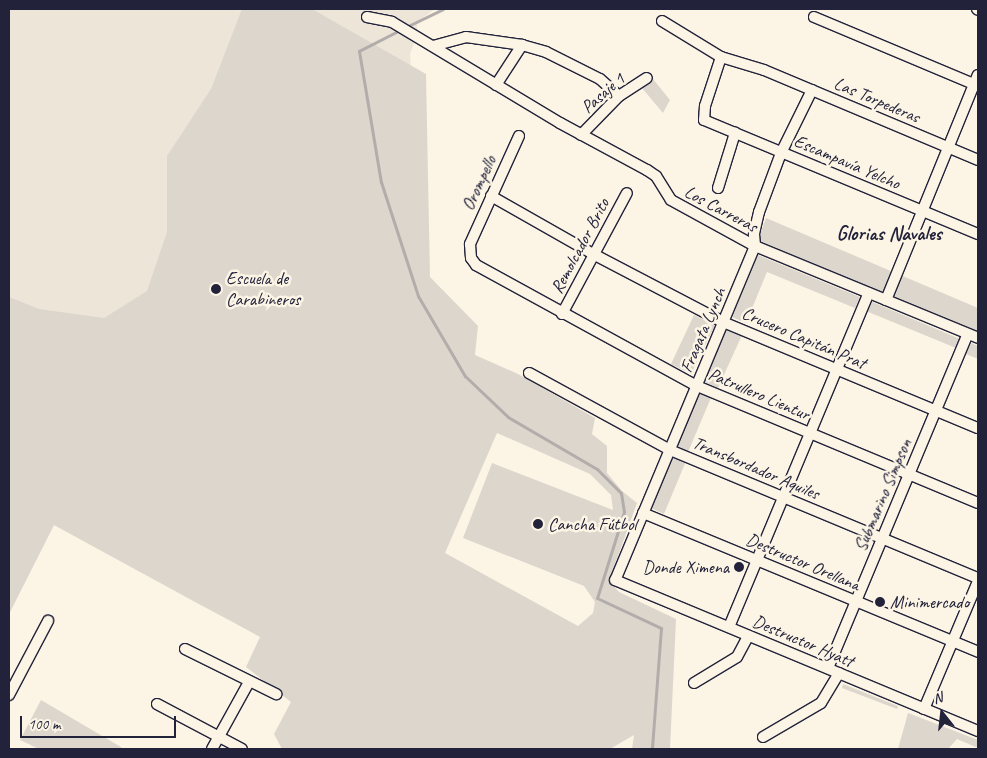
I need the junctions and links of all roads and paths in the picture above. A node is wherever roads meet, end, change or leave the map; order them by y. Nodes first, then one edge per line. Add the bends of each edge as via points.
1 (367, 17) dead end
2 (814, 17) dead end
3 (662, 21) dead end
4 (522, 45) junction
5 (432, 46) junction
6 (721, 57) junction
7 (647, 78) dead end
8 (977, 82) edge
9 (496, 86) junction
10 (812, 90) junction
11 (619, 96) junction
12 (735, 133) junction
13 (581, 135) junction
14 (519, 136) dead end
15 (949, 147) junction
16 (781, 152) junction
17 (978, 160) edge
18 (718, 188) dead end
19 (627, 193) dead end
20 (491, 196) junction
21 (922, 211) junction
22 (978, 234) edge
23 (470, 244) joint
24 (755, 246) junction
25 (594, 255) junction
26 (869, 293) junction
27 (886, 300) junction
28 (562, 314) junction
29 (723, 322) junction
30 (968, 334) junction
31 (978, 338) edge
32 (837, 370) junction
33 (529, 373) dead end
34 (697, 386) junction
35 (936, 411) junction
36 (978, 428) edge
37 (810, 433) junction
38 (670, 450) junction
39 (909, 474) junction
40 (783, 497) junction
41 (978, 503) edge
42 (643, 513) junction
43 (882, 538) junction
44 (757, 560) junction
45 (978, 579) edge
46 (615, 580) joint
47 (856, 601) junction
48 (48, 621) dead end
49 (729, 627) junction
50 (748, 636) junction
51 (953, 641) junction
52 (185, 649) dead end
53 (978, 652) edge
54 (828, 668) junction
55 (839, 673) junction
56 (249, 682) junction
57 (694, 684) dead end
58 (276, 694) dead end
59 (9, 695) edge
60 (157, 704) dead end
61 (924, 709) junction
62 (978, 731) edge
63 (219, 737) junction
64 (763, 737) dead end
65 (212, 749) edge
66 (242, 749) edge

1 - 5 street, Los Carreras via 392,22
2 - 8 street
3 - 6 street, Las Torpederas
4 - 5 street via 466,37
4 - 9 street
4 - 11 street via 546,52 600,79
5 - 9 street, Los Carreras
6 - 10 street, Las Torpederas
6 - 12 street, Escampavía Yelcho via 705,106 704,120
7 - 11 street, Pasaje 1
8 - 15 street
9 - 13 street, Los Carreras
10 - 15 street, Las Torpederas
10 - 16 street, Fragata Lynch
11 - 13 street, Pasaje 1
12 - 16 street, Escampavía Yelcho
12 - 18 street
13 - 24 street, Los Carreras via 656,176 671,200
14 - 20 street, Orompello
15 - 17 street, Las Torpederas
15 - 21 street
16 - 21 street, Escampavía Yelcho
16 - 24 street, Fragata Lynch via 759,212
19 - 25 street, Remolcador Brito
20 - 23 street, Orompello
20 - 25 street, Crucero Capitán Prat
21 - 22 street, Escampavía Yelcho
21 - 27 street
23 - 28 street, Patrullero Lientur via 471,258 476,265
24 - 26 street, Los Carreras
24 - 29 street, Fragata Lynch
25 - 28 street, Remolcador Brito
25 - 29 street, Crucero Capitán Prat
26 - 27 street, Los Carreras
26 - 32 street
27 - 30 street, Los Carreras
28 - 34 street, Patrullero Lientur
29 - 32 street, Crucero Capitán Prat
29 - 34 street, Fragata Lynch
30 - 31 street, Los Carreras
30 - 35 street, Submarino Simpson
32 - 35 street, Crucero Capitán Prat
32 - 37 street
33 - 38 street, Transbordador Aquiles
34 - 37 street, Patrullero Lientur
34 - 38 street, Fragata Lynch
35 - 36 street, Crucero Capitán Prat
35 - 39 street, Submarino Simpson
37 - 39 street, Patrullero Lientur
37 - 40 street
38 - 40 street, Transbordador Aquiles
38 - 42 street, Fragata Lynch
39 - 41 street, Patrullero Lientur
39 - 43 street, Submarino Simpson
40 - 43 street, Transbordador Aquiles
40 - 44 street
42 - 44 street, Destructor Orellana
42 - 46 street, Fragata Lynch
43 - 45 street, Transbordador Aquiles
43 - 47 street, Submarino Simpson
44 - 47 street, Destructor Orellana
44 - 49 street
45 - 51 street
46 - 49 street, Destructor Hyatt
47 - 51 street, Destructor Orellana
47 - 54 street, Submarino Simpson
48 - 59 street
49 - 50 street, Destructor Hyatt
50 - 54 street, Destructor Hyatt
50 - 57 street via 737,657
51 - 53 street, Destructor Orellana
51 - 61 street
52 - 56 street
54 - 55 street, Destructor Hyatt
55 - 61 street, Destructor Hyatt
55 - 64 street via 821,703
56 - 58 street
56 - 63 street
60 - 63 street
61 - 62 street, Destructor Hyatt
63 - 65 street
63 - 66 street

